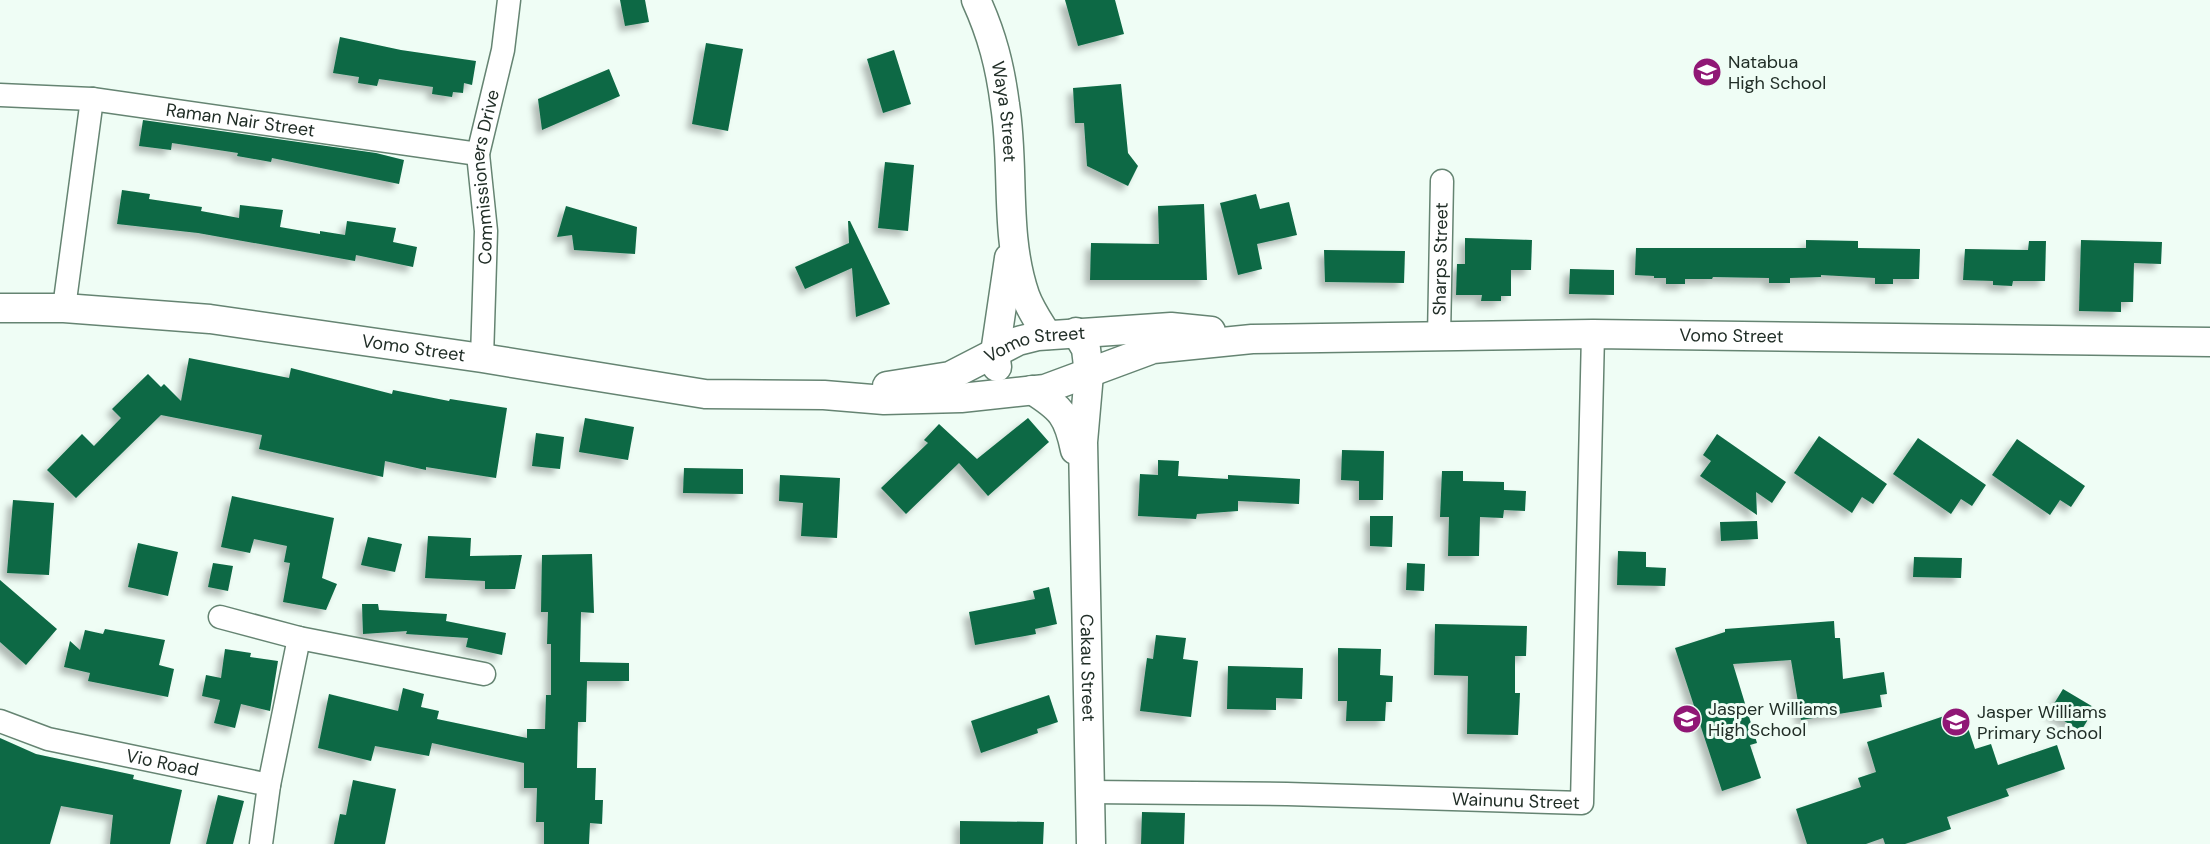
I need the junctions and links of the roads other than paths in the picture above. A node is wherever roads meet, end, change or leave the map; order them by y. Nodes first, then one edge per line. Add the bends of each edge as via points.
1 (509, 0) edge
2 (976, 0) edge
3 (0, 95) edge
4 (92, 99) junction
5 (478, 154) junction
6 (1442, 181) dead end
7 (1012, 226) junction
8 (0, 308) edge
9 (64, 308) junction
10 (1076, 332) junction
11 (1593, 334) junction
12 (1047, 335) junction
13 (1439, 337) junction
14 (1252, 339) junction
15 (2210, 342) edge
16 (995, 353) junction
17 (482, 358) junction
18 (1089, 374) junction
19 (1022, 391) junction
20 (824, 395) junction
21 (1084, 493) junction
22 (220, 617) dead end
23 (299, 638) junction
24 (484, 674) dead end
25 (0, 721) edge
26 (269, 785) junction
27 (1090, 792) junction
28 (261, 844) edge
29 (1091, 844) edge

1 - 5 street, Commissioners Drive via 502,50
2 - 7 main road, Waya Street via 992,36 1006,106
3 - 4 street, Raman Nair Street
4 - 5 street, Raman Nair Street
4 - 9 street
5 - 17 street, Commissioners Drive via 486,231
6 - 13 street, Sharps Street
7 - 12 main road, Waya Street via 1025,296
7 - 16 main road, Waya Street
8 - 9 main road, Vomo Street
9 - 17 main road, Vomo Street via 210,319
10 - 12 main road, Vomo Street
10 - 14 main road, Vomo Street via 1172,327
10 - 18 main road, Cakau Street via 1086,349
11 - 13 main road, Vomo Street
11 - 15 main road, Vomo Street
11 - 27 street, Wainunu Street via 1582,802
12 - 16 main road, Vomo Street via 1018,341
13 - 14 main road, Vomo Street
14 - 18 main road, Vomo Street via 1153,349
16 - 19 main road via 999,375
16 - 20 main road, Vomo Street via 950,376
17 - 20 main road, Vomo Street via 705,394
18 - 19 main road, Vomo Street via 1061,385
18 - 21 main road, Cakau Street via 1084,412
19 - 20 main road, Vomo Street via 922,400
19 - 21 main road, Cakau Street via 1063,412 1068,420
21 - 27 main road, Cakau Street
22 - 23 street
23 - 24 street
23 - 26 street
25 - 26 street, Vio Road via 48,739
26 - 28 street
27 - 29 main road, Cakau Street

